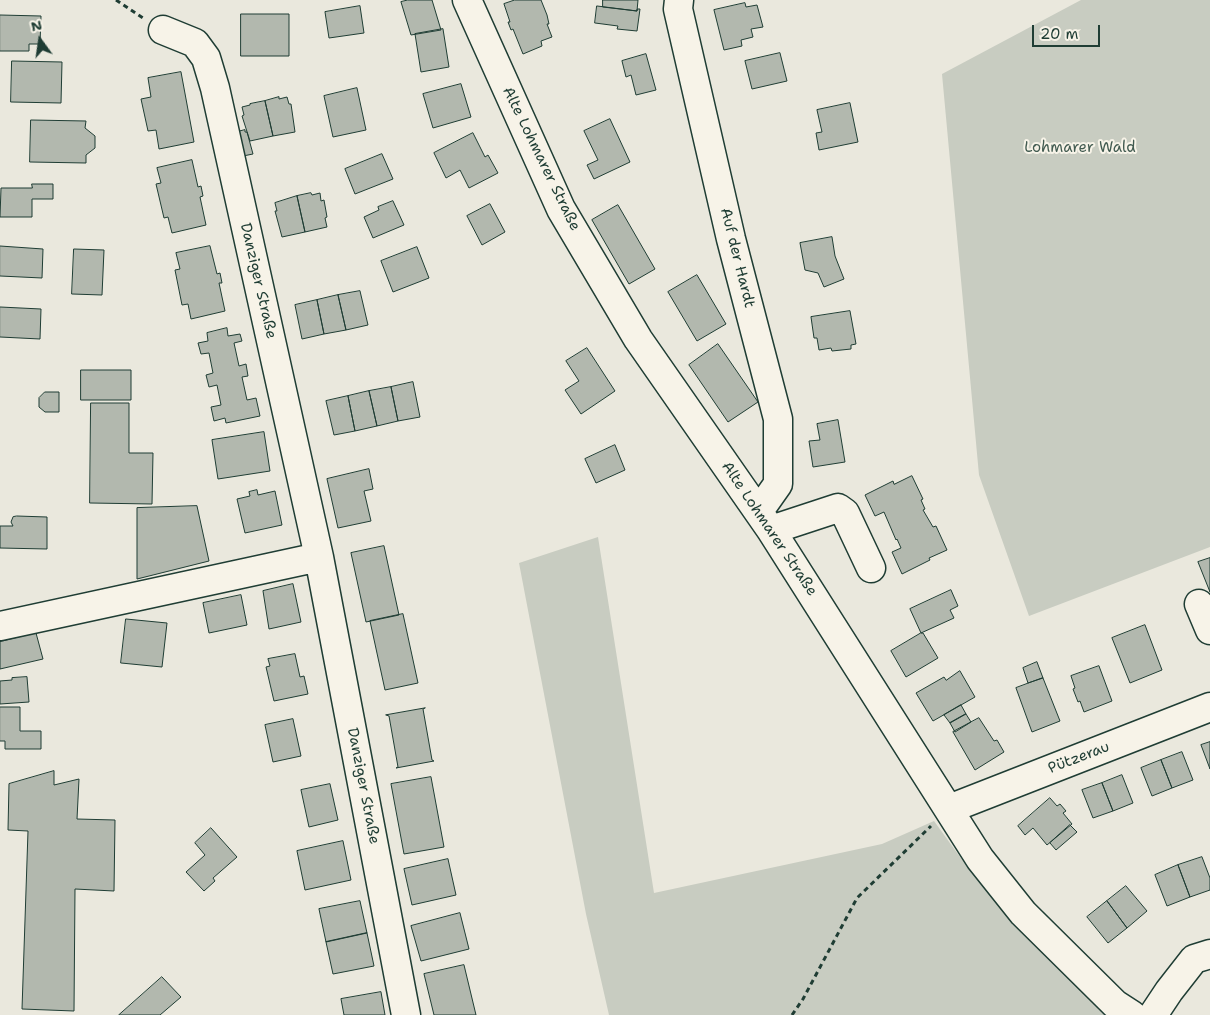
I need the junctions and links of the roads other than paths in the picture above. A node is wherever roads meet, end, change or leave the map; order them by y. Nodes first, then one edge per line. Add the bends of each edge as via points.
1 (467, 0) edge
2 (679, 0) edge
3 (162, 30) road end
4 (765, 521) junction
5 (319, 557) junction
6 (871, 568) dead end
7 (1198, 604) dead end
8 (0, 626) edge
9 (1210, 630) edge
10 (1210, 707) edge
11 (949, 809) junction
12 (1210, 954) edge
13 (406, 1015) edge
14 (1132, 1015) edge
15 (1154, 1015) edge

1 - 4 street, Alte Lohmarer Straße via 561,208 638,339
2 - 4 street, Auf der Hardt via 678,9 731,239 778,419 778,484
3 - 5 street, Danziger Straße via 196,43 206,58 215,88
4 - 6 street via 838,508 845,513
4 - 11 street, Alte Lohmarer Straße
5 - 8 street
5 - 13 street, Danziger Straße
7 - 9 street
10 - 11 street, Pützerau
11 - 14 street, Alte Lohmarer Straße via 980,859 1023,914 1115,1004
12 - 15 street via 1194,960

